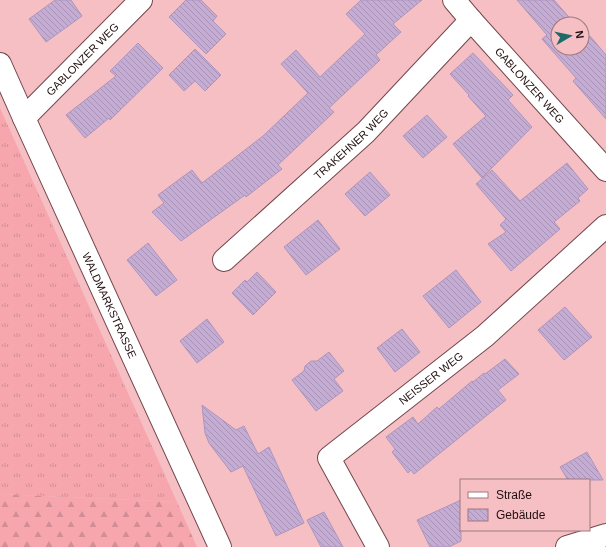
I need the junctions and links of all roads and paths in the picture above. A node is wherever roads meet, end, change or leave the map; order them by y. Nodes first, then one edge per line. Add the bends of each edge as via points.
1 (141, 0) edge
2 (454, 0) edge
3 (471, 20) junction
4 (0, 64) edge
5 (24, 118) junction
6 (606, 170) edge
7 (606, 226) edge
8 (224, 260) dead end
9 (606, 535) edge
10 (220, 547) edge
11 (378, 547) edge
12 (567, 547) edge

1 - 5 street, GABLONZER WEG
2 - 3 street, GABLONZER WEG
3 - 6 street, GABLONZER WEG
3 - 8 street, TRAKEHNER WEG via 366,132
4 - 5 street, WALDMARKSTRASSE
5 - 10 street, WALDMARKSTRASSE
7 - 11 street, NEISSER WEG via 484,336 329,458
9 - 12 street

